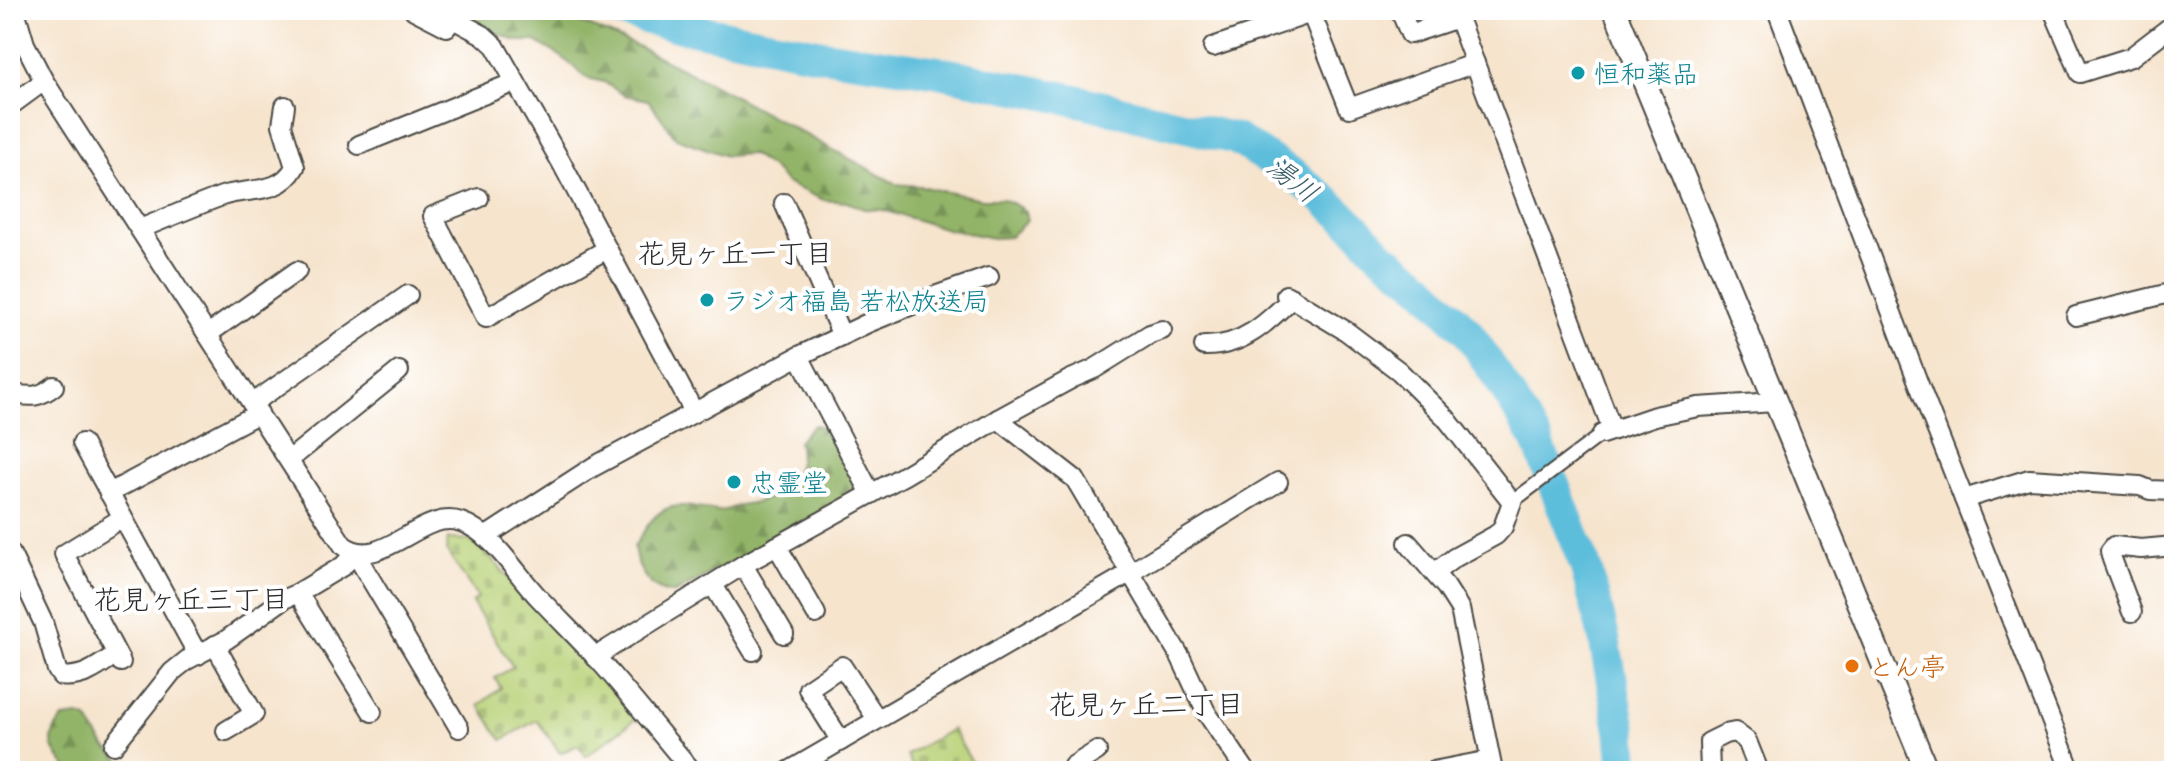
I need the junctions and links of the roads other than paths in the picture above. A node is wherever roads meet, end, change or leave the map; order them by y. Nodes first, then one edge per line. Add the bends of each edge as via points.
1 (15, 10) edge
2 (414, 10) edge
3 (436, 10) edge
4 (1400, 10) edge
5 (1615, 10) edge
6 (1777, 10) edge
7 (2053, 10) edge
8 (1314, 11) edge
9 (1457, 14) edge
10 (2174, 24) edge
11 (491, 42) junction
12 (1213, 47) dead end
13 (1475, 63) junction
14 (44, 81) junction
15 (515, 82) junction
16 (10, 106) edge
17 (285, 106) dead end
18 (359, 145) dead end
19 (479, 198) dead end
20 (784, 203) dead end
21 (140, 229) junction
22 (607, 249) junction
23 (297, 271) dead end
24 (989, 277) dead end
25 (2174, 292) edge
26 (408, 295) dead end
27 (2076, 316) dead end
28 (1162, 330) dead end
29 (208, 334) junction
30 (842, 336) junction
31 (1204, 346) dead end
32 (799, 356) junction
33 (399, 371) dead end
34 (54, 386) dead end
35 (10, 394) edge
36 (1775, 402) junction
37 (256, 408) junction
38 (694, 412) junction
39 (998, 419) junction
40 (1607, 431) junction
41 (82, 443) dead end
42 (289, 460) junction
43 (1278, 482) dead end
44 (2174, 491) edge
45 (109, 493) junction
46 (871, 494) junction
47 (1964, 499) junction
48 (1512, 502) junction
49 (122, 518) junction
50 (485, 537) junction
51 (1408, 543) dead end
52 (777, 546) junction
53 (2174, 546) edge
54 (10, 552) edge
55 (355, 553) junction
56 (743, 565) junction
57 (1130, 573) junction
58 (1434, 573) junction
59 (713, 585) junction
60 (298, 593) junction
61 (2132, 612) dead end
62 (816, 614) dead end
63 (784, 634) dead end
64 (215, 645) junction
65 (753, 651) dead end
66 (198, 655) junction
67 (595, 657) junction
68 (372, 712) dead end
69 (877, 719) junction
70 (459, 728) dead end
71 (226, 731) dead end
72 (841, 741) junction
73 (114, 745) dead end
74 (1097, 751) dead end
75 (1491, 766) edge
76 (692, 771) edge
77 (789, 771) edge
78 (1073, 771) edge
79 (1246, 771) edge
80 (1433, 771) edge
81 (1710, 771) edge
82 (1759, 771) edge
83 (1927, 771) edge
84 (2071, 771) edge

1 - 14 street
2 - 11 street via 486,47
3 - 11 street
4 - 9 street via 1410,34
5 - 36 street
6 - 47 street
7 - 10 street via 2080,73 2131,57
8 - 12 street
8 - 13 street via 1349,108
9 - 13 street
11 - 15 street
13 - 40 street
14 - 16 street
14 - 21 street
15 - 18 street
15 - 22 street
17 - 21 street via 282,125 295,167 286,179 263,191 226,195
19 - 22 street via 433,216 486,318
20 - 30 street
21 - 29 street
22 - 38 street
23 - 29 street
24 - 30 street
25 - 27 street
26 - 37 street
28 - 39 street
29 - 37 street
30 - 32 street
31 - 48 street via 1235,342 1258,328 1289,296 1399,371 1446,418
32 - 38 street
32 - 46 street
33 - 42 street
34 - 35 street via 32,396
36 - 40 street via 1698,407
36 - 83 street
37 - 42 street
37 - 45 street
38 - 50 street via 593,467
39 - 46 street
39 - 57 street via 1071,474
40 - 48 street
41 - 45 street
42 - 55 street via 343,545
43 - 57 street
44 - 47 street via 2029,479
45 - 49 street
46 - 52 street
47 - 84 street
48 - 58 street via 1496,535
49 - 54 street via 64,554 118,658 73,677 57,670 43,622
49 - 66 street
50 - 55 street via 470,525 446,520 380,549
50 - 67 street
51 - 58 street
52 - 56 street
52 - 62 street
53 - 61 street via 2114,546 2110,551
55 - 60 street
55 - 70 street
56 - 59 street
56 - 63 street
57 - 69 street
57 - 79 street via 1206,712
58 - 75 street via 1460,609
59 - 65 street
59 - 67 street
60 - 64 street
60 - 68 street
64 - 66 street
64 - 71 street via 254,714
66 - 73 street via 172,672
67 - 76 street
69 - 72 street
69 - 72 street via 842,666 808,689
72 - 77 street
74 - 78 street
75 - 80 street
81 - 82 street via 1709,742 1730,732 1747,741

